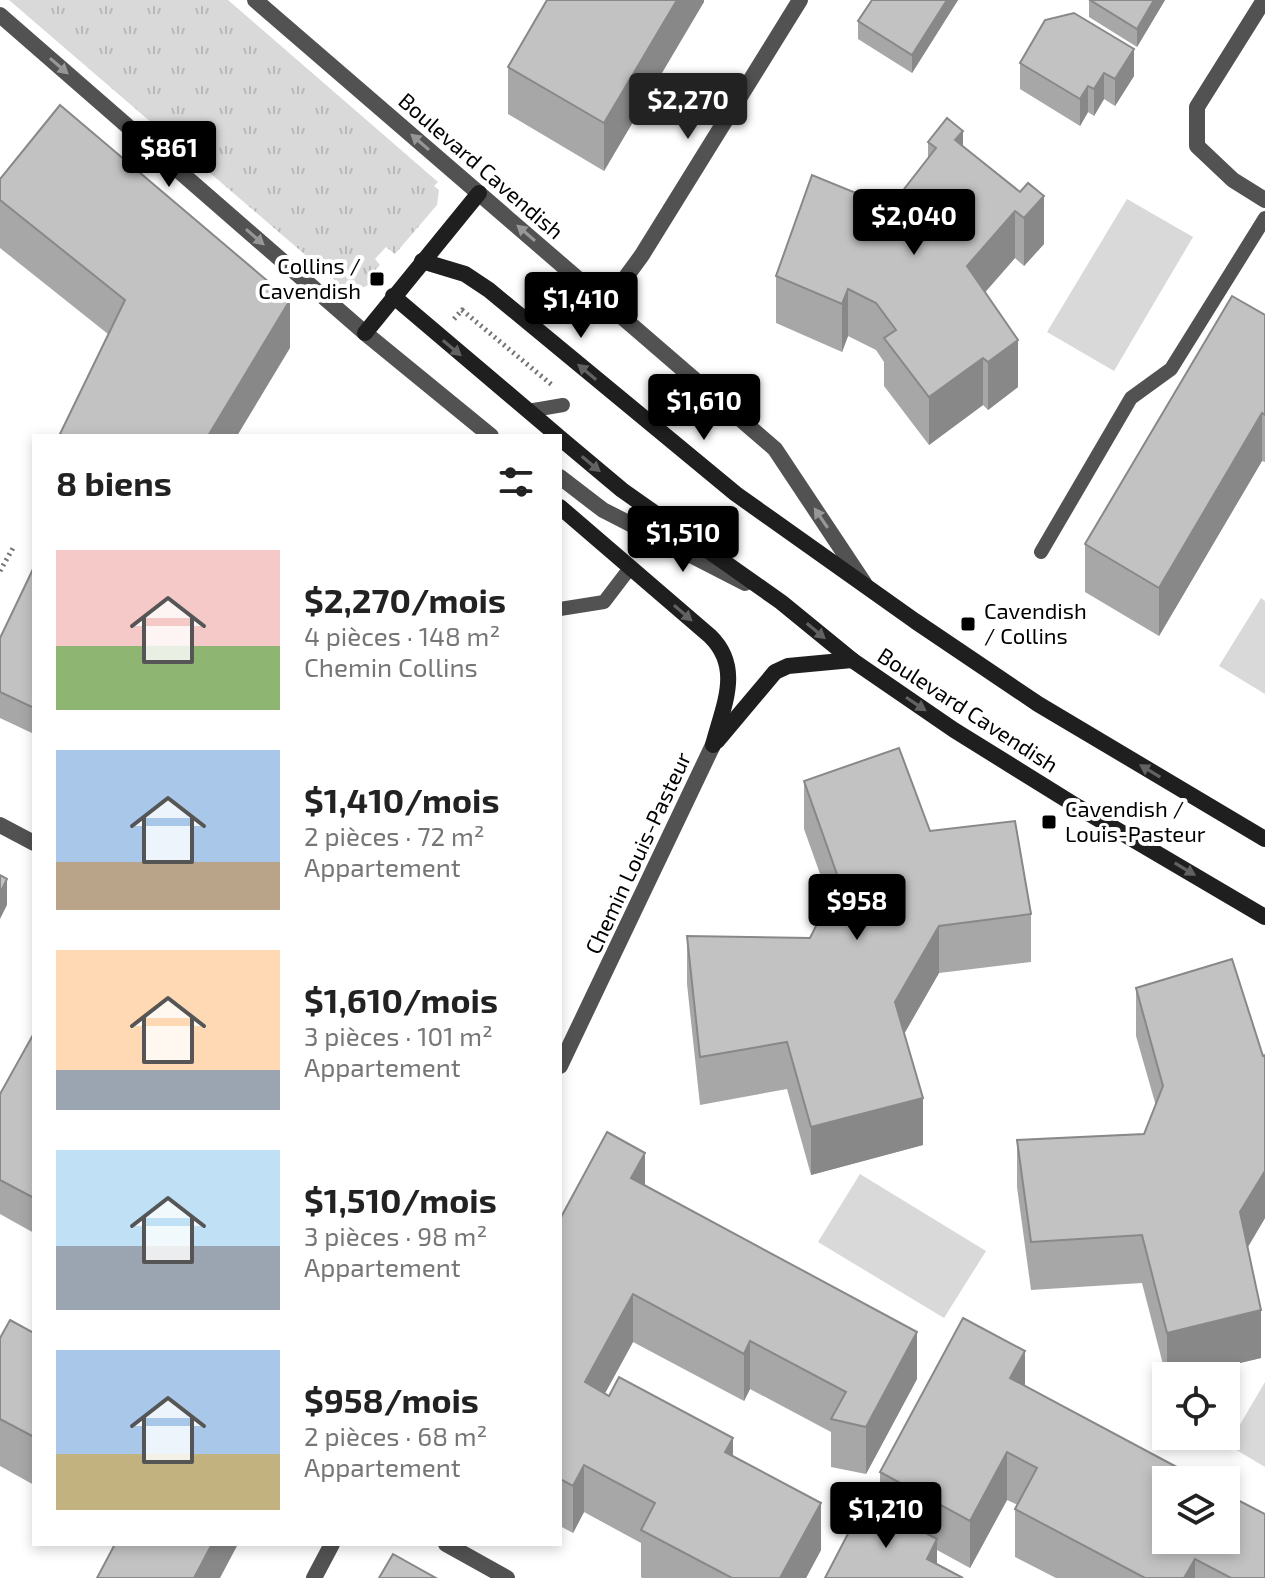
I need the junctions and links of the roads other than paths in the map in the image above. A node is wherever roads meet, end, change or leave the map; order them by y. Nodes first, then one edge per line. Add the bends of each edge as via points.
1 (255, 0) edge
2 (800, 0) edge
3 (1264, 0) edge
4 (0, 15) edge
5 (479, 193) junction
6 (1265, 200) edge
7 (1265, 218) edge
8 (422, 261) junction
9 (393, 296) junction
10 (607, 303) junction
11 (365, 333) junction
12 (563, 405) dead end
13 (528, 411) junction
14 (489, 434) edge
15 (555, 434) edge
16 (562, 440) edge
17 (562, 479) edge
18 (562, 509) edge
19 (1041, 552) dead end
20 (630, 568) junction
21 (864, 583) junction
22 (781, 602) junction
23 (562, 609) edge
24 (852, 660) junction
25 (713, 745) junction
26 (0, 825) edge
27 (1265, 839) edge
28 (32, 842) edge
29 (1265, 917) edge
30 (562, 1062) edge
31 (331, 1546) edge
32 (450, 1546) edge
33 (314, 1578) edge
34 (507, 1578) edge

5 -> 1 street, Boulevard Cavendish
2 - 10 street
3 - 6 street via 1197,107 1197,146 1233,180
4 -> 11 street
5 - 8 main road
10 -> 5 street, Boulevard Cavendish
7 - 19 lane via 1171,369 1131,398
8 - 9 main road
21 -> 8 main road, Boulevard Cavendish via 736,494 489,290 465,274
9 - 11 main road
9 -> 13 main road, Boulevard Cavendish
21 -> 10 street, Boulevard Cavendish via 775,449
11 - 14 street
12 - 13 lane
13 - 15 main road, Boulevard Cavendish
16 -> 22 main road, Boulevard Cavendish via 622,490
17 - 22 street, Boulevard Cavendish via 603,510
18 - 20 main road
20 - 23 lane via 604,602
20 -> 25 main road via 725,654 729,681
27 -> 21 main road, Boulevard Cavendish via 1038,704
22 -> 24 main road, Boulevard Cavendish
24 - 25 main road via 775,672
24 -> 29 main road, Boulevard Cavendish via 1017,771
25 - 30 street, Chemin Louis-Pasteur
26 - 28 street
31 - 33 street
32 - 34 street

